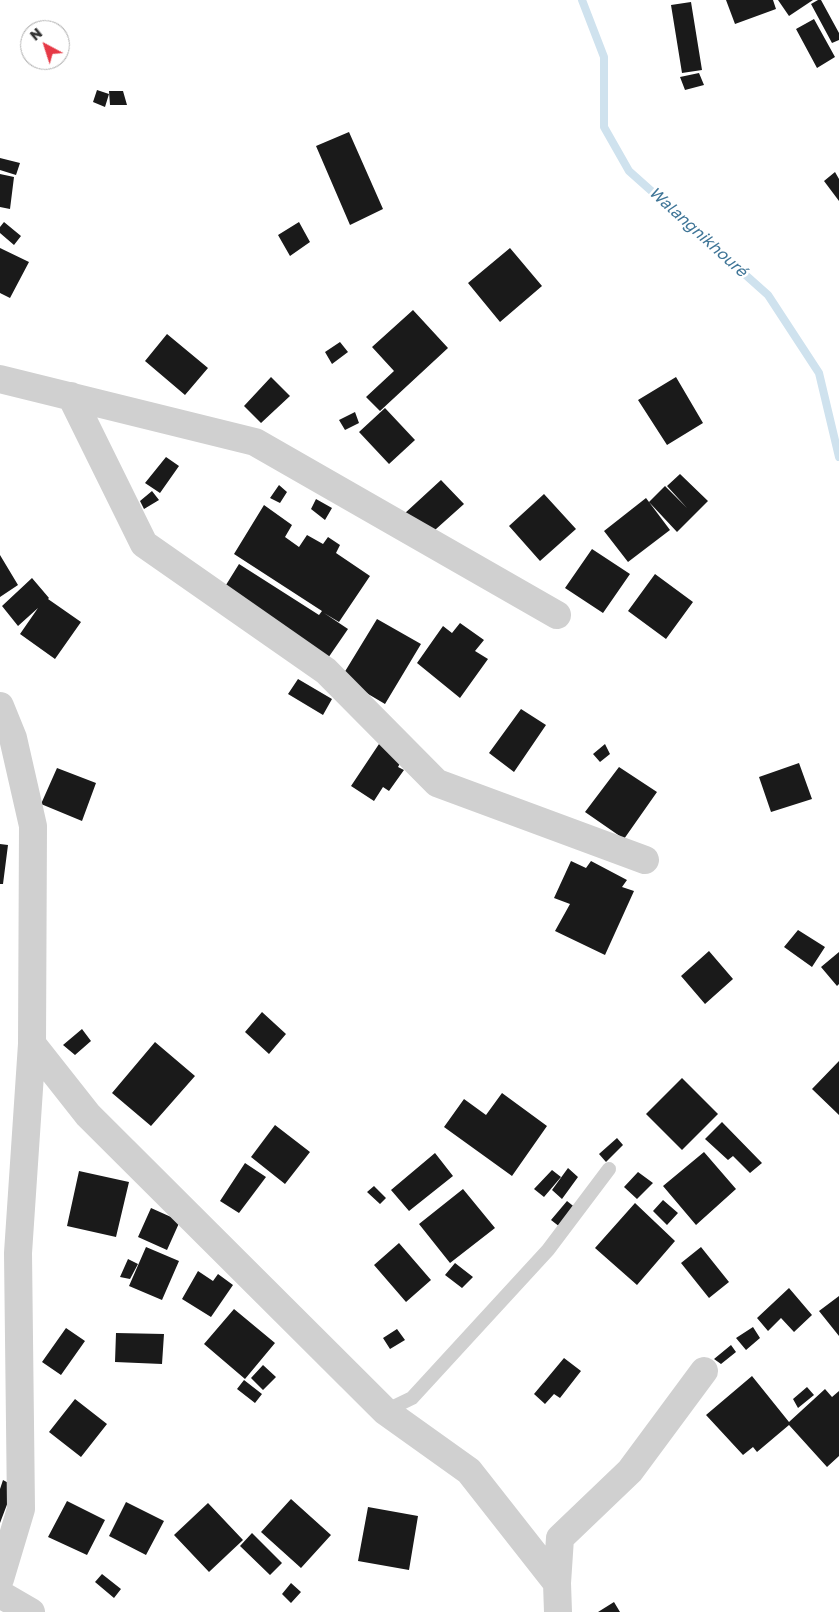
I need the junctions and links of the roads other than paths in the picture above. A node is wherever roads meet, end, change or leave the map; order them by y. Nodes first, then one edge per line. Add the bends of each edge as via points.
1 (0, 379) edge
2 (70, 396) junction
3 (557, 615) dead end
4 (0, 706) edge
5 (645, 860) dead end
6 (32, 1044) junction
7 (609, 1169) dead end
8 (704, 1371) dead end
9 (385, 1411) junction
10 (0, 1580) edge
11 (557, 1583) junction
12 (0, 1594) edge
13 (31, 1612) edge
14 (558, 1612) edge

1 - 2 street
2 - 3 street via 255,442
2 - 5 street via 144,544 326,671 437,783
4 - 6 street via 13,738 33,826
6 - 9 street via 88,1115
6 - 10 street via 18,1253 21,1509
7 - 9 lane via 548,1250 412,1398
8 - 11 street via 630,1471 560,1538
9 - 11 street via 469,1471
11 - 14 street
12 - 13 street

